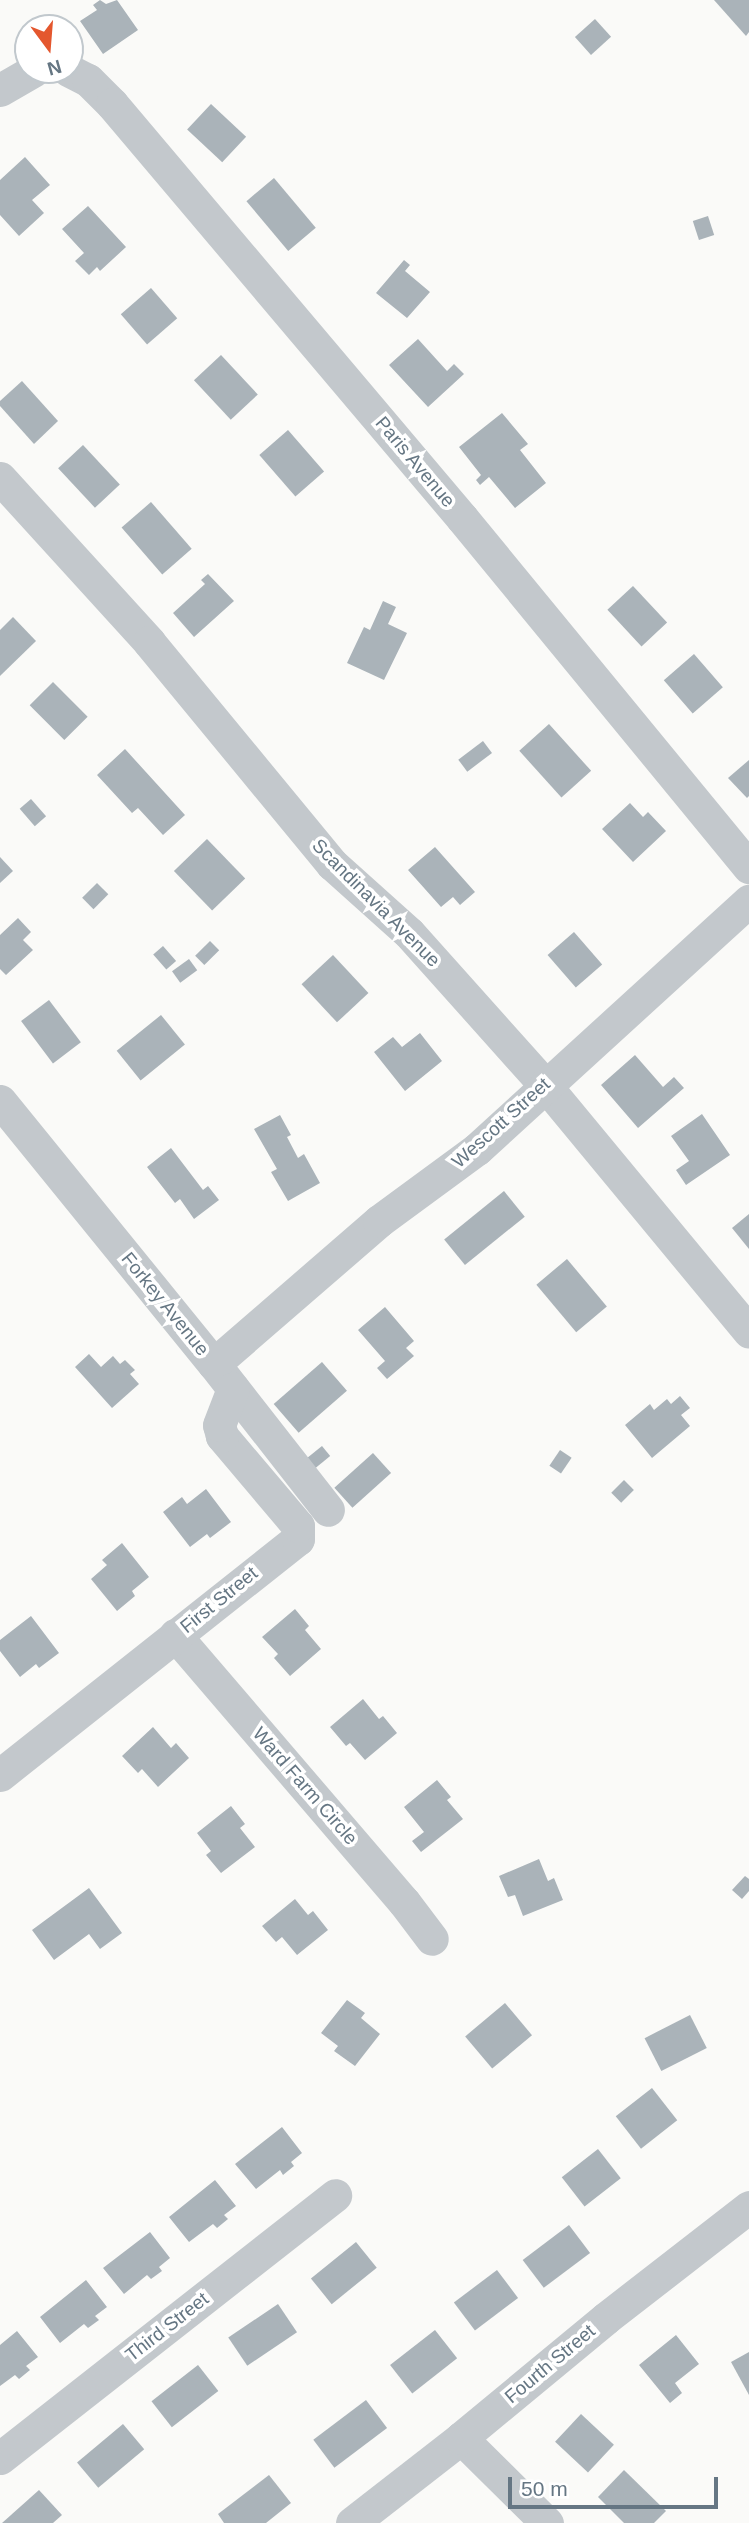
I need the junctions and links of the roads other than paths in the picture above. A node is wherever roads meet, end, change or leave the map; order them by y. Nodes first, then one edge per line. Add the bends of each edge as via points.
1 (84, 78) edge
2 (0, 478) edge
3 (749, 867) edge
4 (749, 901) edge
5 (545, 1085) junction
6 (0, 1101) edge
7 (749, 1332) edge
8 (224, 1376) junction
9 (328, 1510) dead end
10 (175, 1635) junction
11 (0, 1775) edge
12 (432, 1939) dead end
13 (335, 2195) dead end
14 (749, 2207) edge
15 (461, 2438) junction
16 (0, 2458) edge
17 (352, 2523) edge
18 (547, 2523) edge

1 - 3 street, Paris Avenue via 112,104 463,518
2 - 5 street, Scandinavia Avenue via 149,642 332,864 410,933
4 - 5 street, Wescott Street
5 - 7 street, Scandinavia Avenue
5 - 8 street, Wescott Street via 477,1149 379,1222
6 - 8 street, Forkey Avenue
8 - 9 street, Forkey Avenue
8 - 10 street, First Street via 222,1436 298,1526 298,1539
10 - 11 street, First Street
10 - 12 street, Ward Farm Circle
13 - 16 street, Third Street
14 - 15 street, Fourth Street
15 - 17 street, Fourth Street
15 - 18 street

